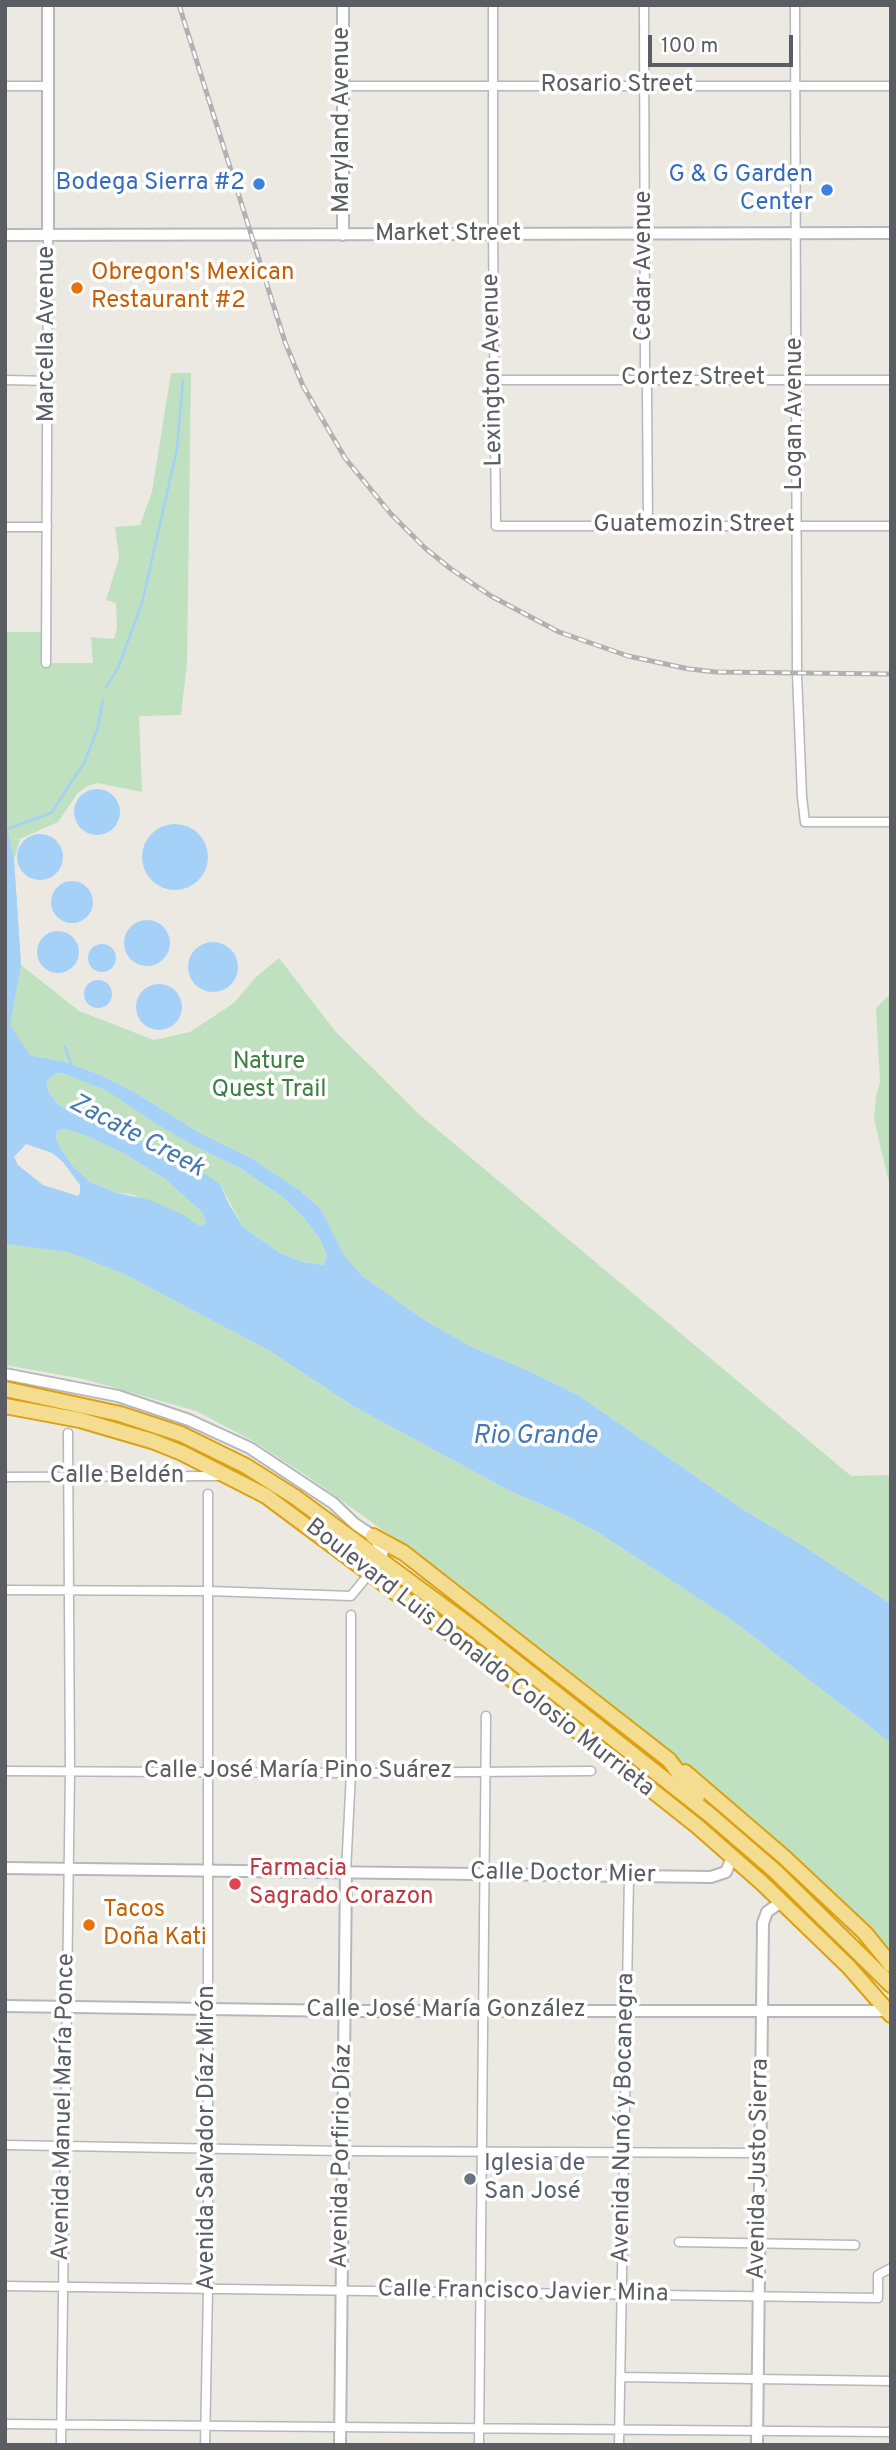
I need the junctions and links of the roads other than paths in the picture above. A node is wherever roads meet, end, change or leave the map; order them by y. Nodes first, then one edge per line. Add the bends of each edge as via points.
1 (48, 5) edge
2 (344, 5) edge
3 (493, 5) edge
4 (645, 5) edge
5 (795, 5) edge
6 (5, 86) edge
7 (48, 86) junction
8 (344, 86) junction
9 (494, 86) junction
10 (645, 86) junction
11 (794, 86) junction
12 (891, 86) edge
13 (891, 233) edge
14 (493, 234) junction
15 (645, 234) junction
16 (796, 234) junction
17 (5, 235) edge
18 (48, 235) junction
19 (343, 235) junction
20 (646, 379) junction
21 (5, 380) edge
22 (49, 380) junction
23 (495, 380) junction
24 (795, 380) junction
25 (891, 380) edge
26 (496, 526) joint
27 (648, 526) junction
28 (797, 526) junction
29 (891, 526) edge
30 (5, 527) edge
31 (47, 527) junction
32 (46, 663) dead end
33 (891, 822) edge
34 (5, 1374) edge
35 (5, 1389) edge
36 (5, 1406) edge
37 (68, 1433) dead end
38 (230, 1476) junction
39 (5, 1477) edge
40 (70, 1478) junction
41 (208, 1494) dead end
42 (373, 1536) junction
43 (381, 1560) junction
44 (369, 1574) junction
45 (5, 1590) edge
46 (69, 1591) junction
47 (209, 1591) junction
48 (351, 1615) dead end
49 (486, 1716) dead end
50 (669, 1760) junction
51 (5, 1771) edge
52 (70, 1771) junction
53 (591, 1771) dead end
54 (208, 1772) junction
55 (351, 1773) junction
56 (485, 1773) junction
57 (710, 1815) junction
58 (732, 1857) junction
59 (5, 1868) edge
60 (67, 1869) junction
61 (207, 1871) junction
62 (346, 1872) junction
63 (484, 1874) junction
64 (629, 1876) junction
65 (782, 1902) junction
66 (891, 1965) edge
67 (891, 1985) edge
68 (5, 2006) edge
69 (67, 2006) junction
70 (208, 2009) junction
71 (345, 2011) junction
72 (482, 2012) junction
73 (762, 2012) junction
74 (627, 2013) junction
75 (889, 2013) edge
76 (5, 2145) edge
77 (65, 2145) junction
78 (206, 2149) junction
79 (344, 2151) junction
80 (481, 2151) junction
81 (624, 2152) junction
82 (760, 2153) junction
83 (679, 2242) dead end
84 (760, 2243) junction
85 (856, 2245) dead end
86 (891, 2267) edge
87 (5, 2286) edge
88 (63, 2287) junction
89 (208, 2289) junction
90 (342, 2291) junction
91 (480, 2292) junction
92 (622, 2294) junction
93 (759, 2295) junction
94 (620, 2377) junction
95 (758, 2379) junction
96 (891, 2381) edge
97 (5, 2424) edge
98 (61, 2424) junction
99 (206, 2426) junction
100 (340, 2428) junction
101 (479, 2429) junction
102 (620, 2430) junction
103 (757, 2431) junction
104 (891, 2432) edge
105 (61, 2445) edge
106 (205, 2445) edge
107 (340, 2445) edge
108 (479, 2445) edge
109 (619, 2445) edge
110 (757, 2445) edge

1 - 7 street, Marcella Avenue
2 - 8 street, Maryland Avenue
3 - 9 street, Lexington Avenue
4 - 10 street, Cedar Avenue
5 - 11 street, Logan Avenue
6 - 7 street
7 - 18 street, Marcella Avenue
8 - 9 street, Rosario Street
8 - 19 street, Maryland Avenue
9 - 10 street, Rosario Street
9 - 14 street, Lexington Avenue
10 - 11 street, Rosario Street
10 - 15 street, Cedar Avenue
11 - 12 street, Rosario Street
11 - 16 street, Logan Avenue
13 - 16 street, Market Street
14 - 15 street, Market Street
14 - 19 street, Market Street
14 - 23 street, Lexington Avenue
15 - 16 street, Market Street
15 - 20 street, Cedar Avenue
16 - 24 street, Logan Avenue
17 - 18 street, Market Street
18 - 19 street, Market Street
18 - 22 street, Marcella Avenue
20 - 23 street, Cortez Street
20 - 24 street, Cortez Street
20 - 27 street, Cedar Avenue
21 - 22 street
22 - 31 street, Marcella Avenue
23 - 26 street, Lexington Avenue
24 - 25 street, Cortez Street
24 - 28 street, Logan Avenue
26 - 27 street, Guatemozin Street
27 - 28 street, Guatemozin Street
28 - 29 street, Guatemozin Street
28 - 33 street, Logan Avenue via 796,674 805,822
30 - 31 street
31 - 32 street, Marcella Avenue
34 - 42 street, Boulevard Luis Donaldo Colosio Murrieta via 118,1396 202,1426 282,1468
35 - 43 highway, Boulevard Luis Donaldo Colosio Murrieta via 120,1414 181,1434 273,1482
36 - 38 highway, Boulevard Luis Donaldo Colosio Murrieta via 80,1420 152,1441
37 - 40 street, Avenida Manuel María Ponce
38 - 40 street, Calle Beldén
38 - 44 highway, Boulevard Luis Donaldo Colosio Murrieta via 274,1502
39 - 40 street, Calle Beldén
40 - 46 street, Avenida Manuel María Ponce
41 - 47 street, Avenida Salvador Díaz Mirón
42 - 43 street, Boulevard Luis Donaldo Colosio Murrieta via 383,1551
42 - 50 highway via 404,1553
43 - 44 street
43 - 57 highway, Boulevard Luis Donaldo Colosio Murrieta
44 - 47 street via 351,1596
44 - 58 highway, Boulevard Luis Donaldo Colosio Murrieta via 518,1684
45 - 46 street
46 - 47 street
46 - 52 street, Avenida Manuel María Ponce
47 - 54 street, Avenida Salvador Díaz Mirón
48 - 55 street, Avenida Porfirio Díaz
49 - 56 street
50 - 57 highway
50 - 66 highway via 785,1857 865,1933
51 - 52 street, Calle José María Pino Suárez
52 - 54 street, Calle José María Pino Suárez
52 - 60 street, Avenida Manuel María Ponce
53 - 56 street, Calle José María Pino Suárez
54 - 55 street, Calle José María Pino Suárez
54 - 61 street, Avenida Salvador Díaz Mirón
55 - 56 street, Calle José María Pino Suárez
55 - 62 street, Avenida Porfirio Díaz
56 - 63 street
57 - 67 highway, Boulevard Luis Donaldo Colosio Murrieta via 775,1871
58 - 64 street, Calle Doctor Mier via 720,1876
58 - 65 highway, Boulevard Luis Donaldo Colosio Murrieta
59 - 60 street, Calle Doctor Mier
60 - 61 street, Calle Doctor Mier
60 - 69 street, Avenida Manuel María Ponce
61 - 62 street, Calle Doctor Mier
61 - 70 street, Avenida Salvador Díaz Mirón
62 - 63 street, Calle Doctor Mier
62 - 71 street, Avenida Porfirio Díaz
63 - 64 street, Calle Doctor Mier
63 - 72 street
64 - 74 street, Avenida Nunó y Bocanegra
65 - 73 street, Avenida Justo Sierra via 767,1912 763,1923
65 - 75 highway, Boulevard Luis Donaldo Colosio Murrieta
68 - 69 street, Calle José María González
69 - 70 street, Calle José María González
69 - 77 street, Avenida Manuel María Ponce
70 - 71 street, Calle José María González
70 - 78 street, Avenida Salvador Díaz Mirón
71 - 72 street, Calle José María González
71 - 79 street, Avenida Porfirio Díaz
72 - 74 street, Calle José María González
72 - 80 street
73 - 74 street, Calle José María González
73 - 75 street, Calle José María González
73 - 82 street, Avenida Justo Sierra
74 - 81 street, Avenida Nunó y Bocanegra
76 - 77 street
77 - 78 street
77 - 88 street, Avenida Manuel María Ponce
78 - 79 street
78 - 89 street, Avenida Salvador Díaz Mirón
79 - 80 street
79 - 90 street, Avenida Porfirio Díaz
80 - 81 street
80 - 91 street
81 - 82 street
81 - 92 street, Avenida Nunó y Bocanegra
82 - 84 street, Avenida Justo Sierra
83 - 84 street
84 - 85 street
84 - 93 street, Avenida Justo Sierra
86 - 93 street, Calle Francisco Javier Mina via 878,2275 877,2298
87 - 88 street, Calle Francisco Javier Mina
88 - 89 street, Calle Francisco Javier Mina
88 - 98 street, Avenida Manuel María Ponce
89 - 90 street, Calle Francisco Javier Mina
89 - 99 street, Avenida Salvador Díaz Mirón
90 - 91 street, Calle Francisco Javier Mina
90 - 100 street, Avenida Porfirio Díaz
91 - 92 street, Calle Francisco Javier Mina
91 - 101 street
92 - 93 street, Calle Francisco Javier Mina
92 - 94 street, Avenida Nunó y Bocanegra
93 - 95 street, Avenida Justo Sierra
94 - 95 street
94 - 102 street, Avenida Nunó y Bocanegra
95 - 96 street
95 - 103 street, Avenida Justo Sierra
97 - 98 street
98 - 99 street
98 - 105 street, Avenida Manuel María Ponce
99 - 100 street
99 - 106 street, Avenida Salvador Díaz Mirón
100 - 101 street
100 - 107 street, Avenida Porfirio Díaz
101 - 102 street
101 - 108 street
102 - 103 street
102 - 109 street, Avenida Nunó y Bocanegra
103 - 104 street
103 - 110 street, Avenida Justo Sierra

